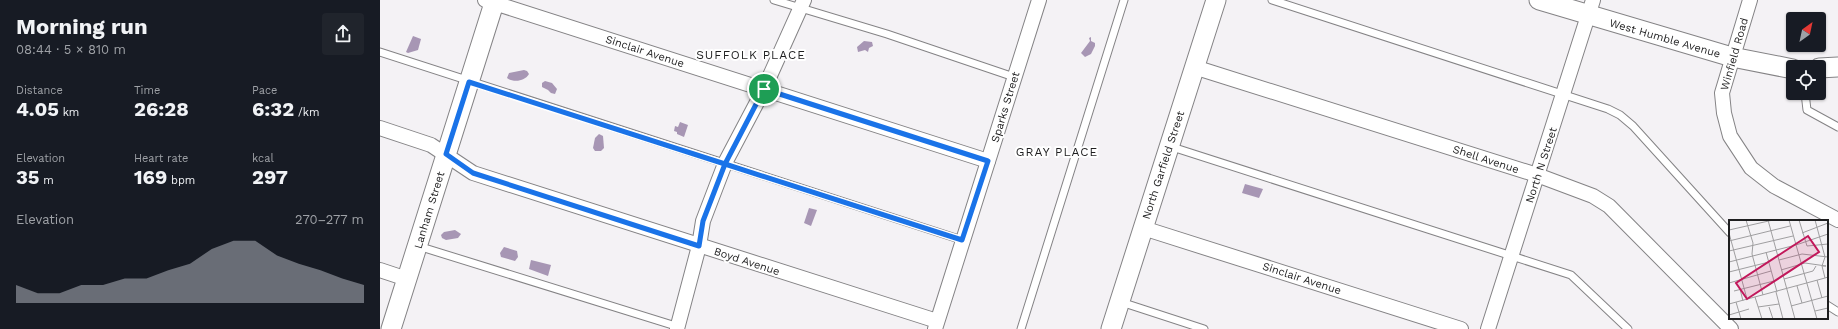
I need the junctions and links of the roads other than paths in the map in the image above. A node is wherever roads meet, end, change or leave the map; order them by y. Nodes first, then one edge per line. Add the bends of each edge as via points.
1 (774, 0) edge
2 (1039, 0) edge
3 (1124, 0) edge
4 (1216, 0) edge
5 (1272, 0) edge
6 (1539, 0) edge
7 (1750, 0) edge
8 (491, 1) edge
9 (802, 4) edge
10 (1590, 8) edge
11 (380, 52) edge
12 (1732, 57) junction
13 (1194, 67) junction
14 (1838, 67) edge
15 (1786, 68) edge
16 (1826, 68) edge
17 (1014, 77) junction
18 (469, 82) junction
19 (764, 89) junction
20 (1562, 95) junction
21 (1806, 100) edge
22 (1838, 127) edge
23 (380, 128) edge
24 (1169, 146) junction
25 (446, 154) junction
26 (988, 161) junction
27 (725, 164) junction
28 (1537, 176) junction
29 (1838, 220) edge
30 (1143, 228) junction
31 (1729, 232) edge
32 (962, 240) junction
33 (418, 246) junction
34 (699, 246) junction
35 (1512, 256) junction
36 (380, 270) edge
37 (407, 279) junction
38 (1120, 302) junction
39 (1828, 306) edge
40 (1838, 312) edge
41 (936, 325) edge
42 (680, 328) edge
43 (391, 329) edge
44 (1022, 329) edge
45 (1111, 329) edge
46 (1204, 329) edge
47 (1461, 329) edge
48 (1488, 329) edge
49 (1628, 329) edge
50 (1731, 329) edge

1 - 9 lane
2 - 17 street, Sparks Street
3 - 44 lane
4 - 13 street, North Garfield Street
5 - 20 lane
6 - 10 street, West Humble Avenue
7 - 12 street, Winfield Road
8 - 18 street, Lanham Street
8 - 19 street, Sinclair Avenue
9 - 17 lane
9 - 19 street
10 - 12 street, West Humble Avenue
10 - 20 street, North N Street
11 - 18 lane
12 - 15 street, West Humble Avenue
12 - 29 street, Winfield Road via 1722,93 1730,136 1751,168 1774,186
13 - 24 street, North Garfield Street
13 - 28 street, Shell Avenue
14 - 16 street
17 - 26 street, Sparks Street
18 - 25 street, Lanham Street
18 - 27 lane
19 - 26 street, Sinclair Avenue
19 - 27 street
20 - 28 street, North N Street
20 - 31 lane via 1620,115 1633,126
21 - 22 lane via 1807,110
23 - 25 street, Boyd Avenue via 431,145
24 - 30 street, North Garfield Street
24 - 35 lane
25 - 33 street, Lanham Street
25 - 34 street, Boyd Avenue via 473,173
26 - 32 street, Sparks Street
27 - 32 lane
27 - 34 street via 703,221
28 - 35 street, North N Street
28 - 50 street, Shell Avenue via 1593,196 1609,206
30 - 38 street, North Garfield Street
30 - 47 street, Sinclair Avenue
32 - 41 street, Sparks Street
33 - 37 street, Lanham Street
33 - 42 lane
34 - 41 street, Boyd Avenue
34 - 42 street
35 - 48 street, North N Street
35 - 49 lane via 1571,275
36 - 37 street
37 - 43 street, Lanham Street
38 - 45 street, North Garfield Street
38 - 46 lane
39 - 40 lane

